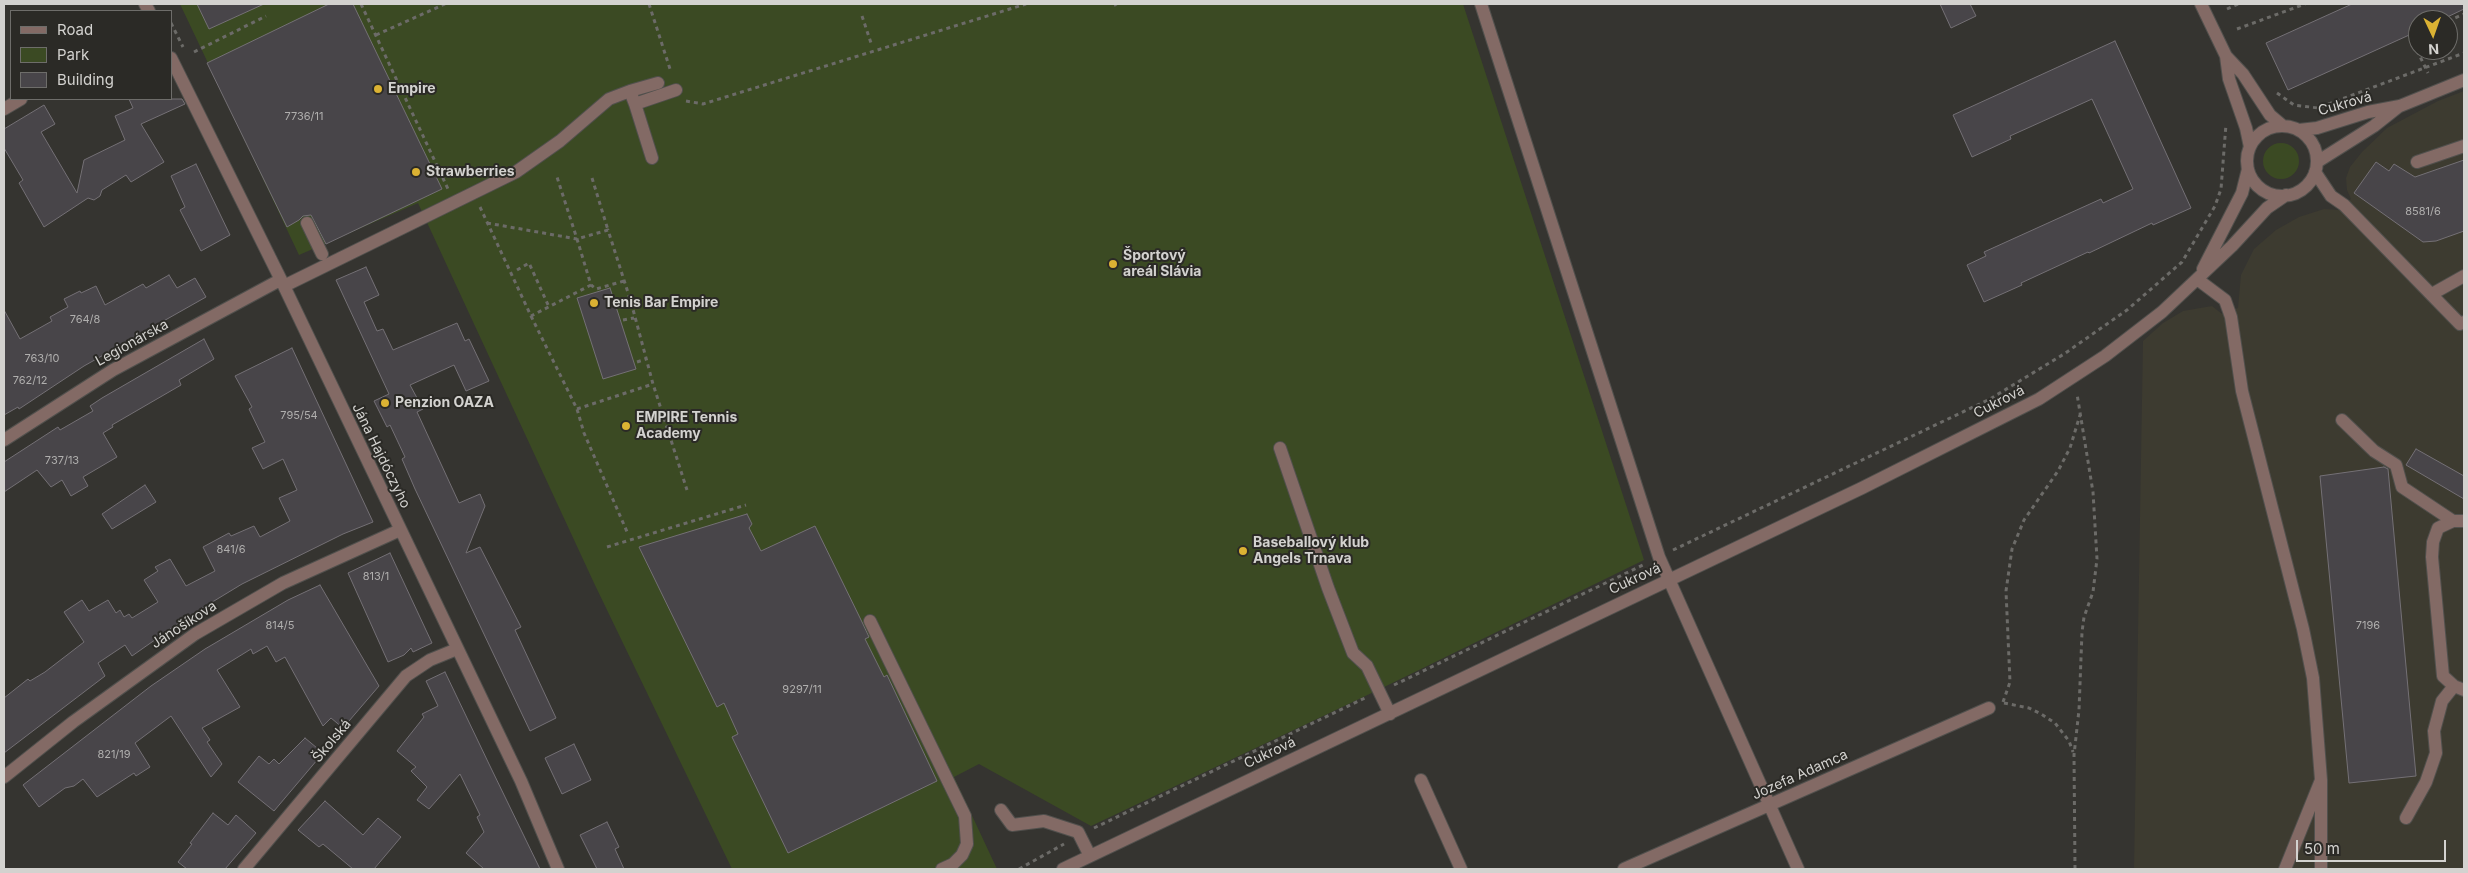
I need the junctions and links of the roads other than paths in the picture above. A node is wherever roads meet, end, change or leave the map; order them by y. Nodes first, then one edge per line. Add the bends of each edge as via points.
1 (1481, 4) edge
2 (2201, 4) edge
3 (2226, 56) junction
4 (172, 60) edge
5 (2464, 80) edge
6 (658, 83) dead end
7 (676, 90) road end
8 (630, 91) junction
9 (19, 100) edge
10 (635, 104) junction
11 (2400, 106) junction
12 (4, 109) edge
13 (2283, 126) junction
14 (2299, 130) junction
15 (2464, 146) edge
16 (2250, 147) junction
17 (652, 158) dead end
18 (2417, 162) dead end
19 (2316, 167) junction
20 (2248, 169) junction
21 (2292, 194) junction
22 (2331, 196) junction
23 (307, 223) dead end
24 (322, 254) dead end
25 (2464, 276) edge
26 (2197, 279) junction
27 (282, 283) junction
28 (2432, 294) junction
29 (2463, 325) edge
30 (2342, 420) dead end
31 (4, 440) edge
32 (1280, 448) dead end
33 (2459, 521) edge
34 (400, 530) junction
35 (1669, 579) junction
36 (870, 621) dead end
37 (457, 649) junction
38 (2459, 688) edge
39 (1989, 708) road end
40 (1390, 714) junction
41 (4, 777) edge
42 (1421, 780) dead end
43 (2321, 780) junction
44 (1769, 805) junction
45 (1001, 810) dead end
46 (2406, 818) dead end
47 (1090, 856) junction
48 (244, 869) edge
49 (558, 869) edge
50 (942, 869) edge
51 (1063, 869) edge
52 (1461, 869) edge
53 (1624, 869) edge
54 (1798, 869) edge
55 (2285, 869) edge
56 (2321, 869) edge

1 - 35 street via 1659,557
2 - 3 street
3 - 13 street via 2243,74 2270,115
3 - 16 street via 2229,79
4 - 27 street, Jána Hajdóczyho
5 - 11 street, Cukrová
6 - 8 street, Legionárska
7 - 10 street
8 - 10 street
8 - 27 street, Legionárska via 609,99 560,141 516,172
9 - 12 street
10 - 17 street
11 - 14 street, Cukrová
11 - 19 street, Cukrová
13 - 14 street
13 - 16 street via 2260,134
14 - 19 street via 2312,144
15 - 18 street
16 - 20 street
19 - 21 street via 2306,186
19 - 22 street
20 - 21 street via 2266,192
20 - 26 street, Cukrová via 2242,193
21 - 22 street
21 - 26 street, Cukrová via 2267,208
22 - 28 street via 2344,205
23 - 24 street
25 - 28 street
26 - 35 street, Cukrová via 2162,312 2039,399 1862,488
26 - 43 street via 2225,300 2231,317 2242,391 2313,678
27 - 31 street, Legionárska via 112,370
27 - 34 street, Jána Hajdóczyho
28 - 29 street
30 - 33 street via 2374,451 2396,465 2402,487
32 - 40 street via 1354,653 1367,666
33 - 38 street via 2438,528 2432,557 2443,676
34 - 37 street, Jána Hajdóczyho
34 - 41 street, Jánošíkova via 283,583 195,634 73,722
35 - 40 street, Cukrová
35 - 44 street
36 - 50 street via 965,816 967,844 962,855
37 - 48 street, Školská via 430,660 406,676
37 - 49 street, Jána Hajdóczyho via 521,781
38 - 46 street via 2442,701 2434,731 2436,753 2426,782
39 - 44 street, Jozefa Adamca
40 - 47 street, Cukrová
42 - 52 street
43 - 55 street
43 - 56 street
44 - 53 street, Jozefa Adamca
44 - 54 street
45 - 47 street via 1012,825 1044,821 1078,832
47 - 51 street, Cukrová

